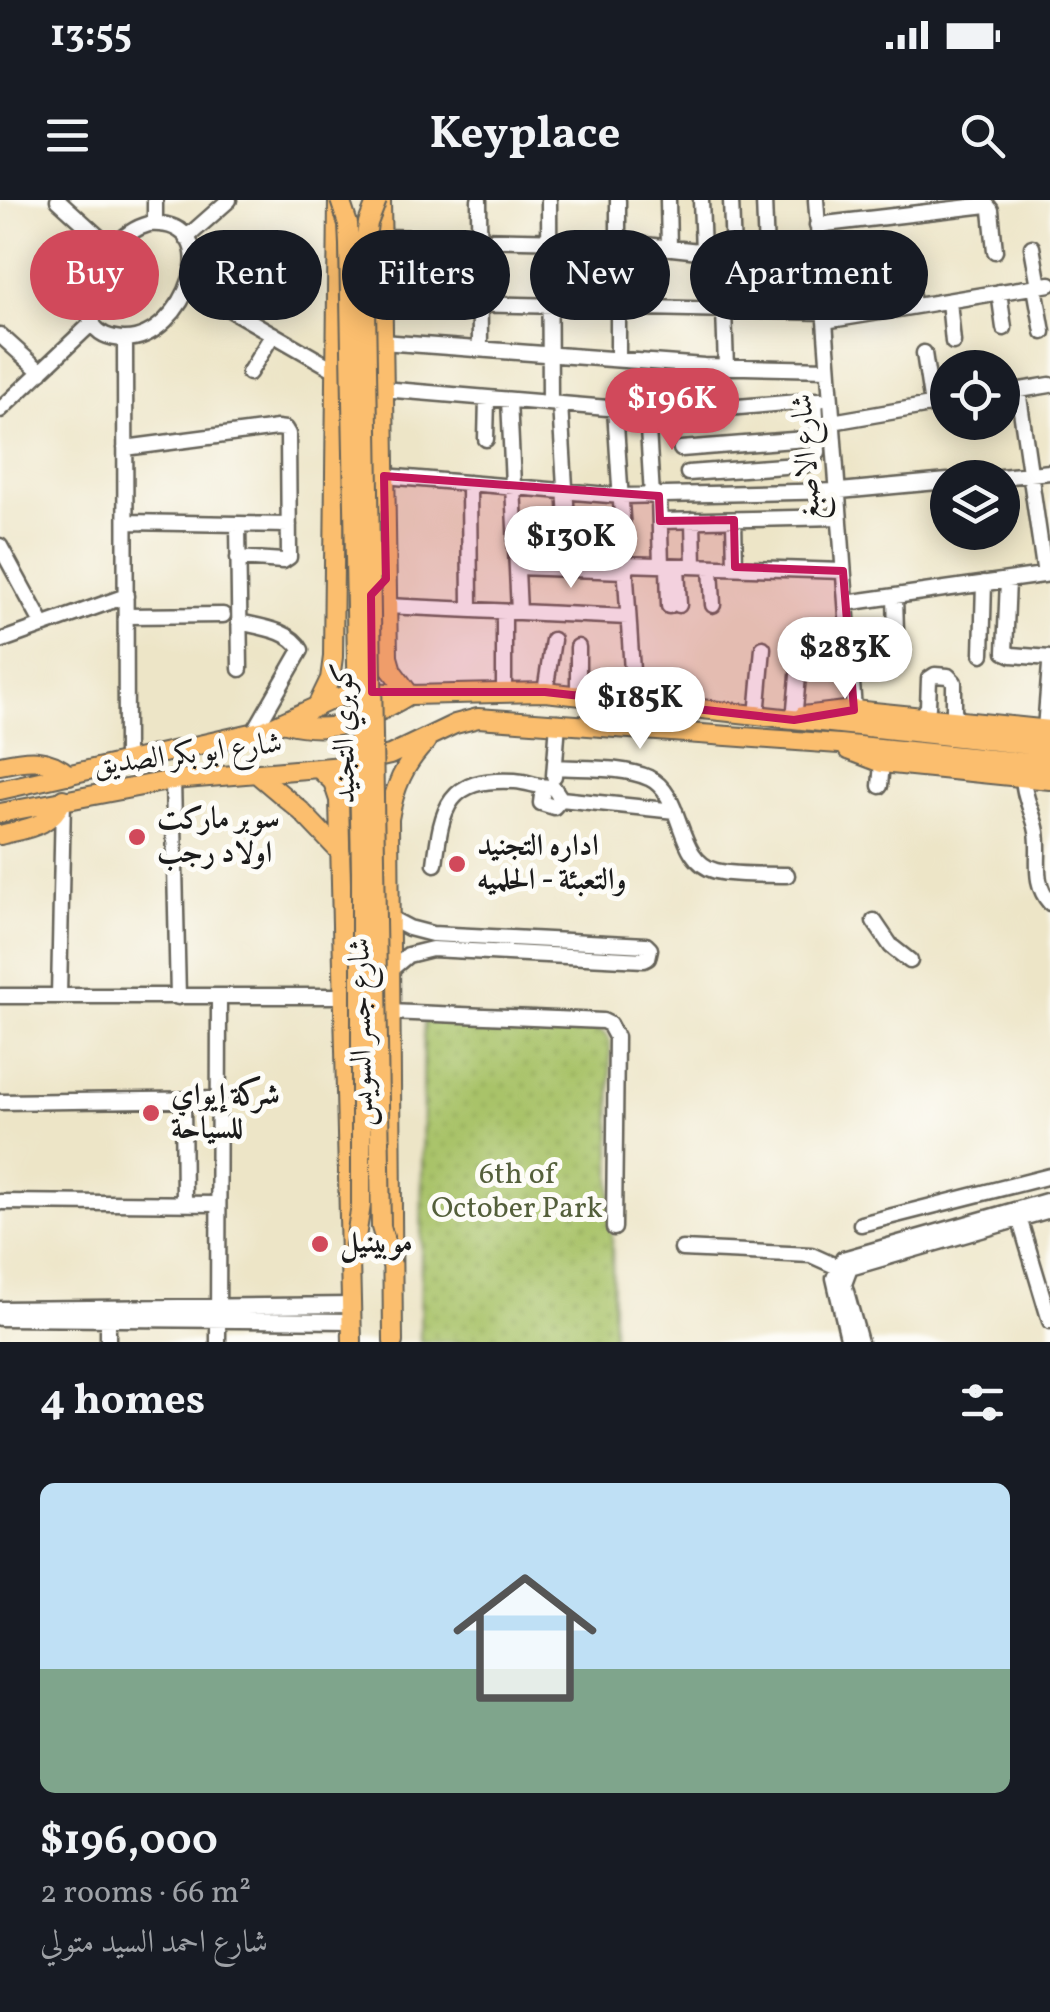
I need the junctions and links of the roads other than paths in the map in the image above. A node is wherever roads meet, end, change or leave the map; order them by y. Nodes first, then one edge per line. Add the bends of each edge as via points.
1 (58, 200) edge
2 (155, 200) edge
3 (228, 200) edge
4 (339, 200) edge
5 (379, 200) edge
6 (479, 200) edge
7 (549, 200) edge
8 (618, 200) edge
9 (668, 200) edge
10 (701, 200) edge
11 (730, 200) edge
12 (764, 200) edge
13 (816, 200) edge
14 (984, 202) edge
15 (942, 205) edge
16 (155, 223) junction
17 (818, 226) junction
18 (91, 230) edge
19 (134, 230) edge
20 (195, 230) edge
21 (381, 230) edge
22 (479, 230) edge
23 (549, 230) edge
24 (618, 230) edge
25 (669, 230) edge
26 (702, 230) edge
27 (732, 230) edge
28 (765, 230) edge
29 (818, 230) edge
30 (179, 233) edge
31 (1032, 247) dead end
32 (670, 248) edge
33 (690, 250) edge
34 (995, 251) dead end
35 (1041, 285) edge
36 (999, 292) junction
37 (179, 299) edge
38 (948, 301) junction
39 (928, 304) edge
40 (248, 320) edge
41 (382, 320) edge
42 (480, 320) edge
43 (549, 320) edge
44 (618, 320) edge
45 (724, 320) edge
46 (824, 320) edge
47 (94, 322) joint
48 (1004, 328) dead end
49 (1043, 332) dead end
50 (273, 334) junction
51 (0, 335) edge
52 (125, 338) junction
53 (382, 342) junction
54 (952, 342) dead end
55 (480, 350) junction
56 (924, 353) dead end
57 (550, 354) junction
58 (618, 359) junction
59 (726, 367) junction
60 (828, 369) junction
61 (337, 370) junction
62 (41, 372) junction
63 (249, 372) dead end
64 (930, 372) edge
65 (1050, 384) edge
66 (382, 389) junction
67 (1020, 389) edge
68 (487, 398) junction
69 (509, 400) junction
70 (823, 400) junction
71 (555, 404) junction
72 (930, 405) edge
73 (615, 409) junction
74 (0, 410) edge
75 (680, 412) dead end
76 (832, 422) junction
77 (1020, 432) edge
78 (818, 438) junction
79 (486, 440) dead end
80 (126, 448) junction
81 (681, 449) dead end
82 (1050, 472) edge
83 (688, 473) dead end
84 (1030, 474) junction
85 (1020, 475) edge
86 (384, 476) junction
87 (468, 483) junction
88 (930, 483) edge
89 (514, 487) junction
90 (840, 491) junction
91 (565, 492) junction
92 (620, 496) junction
93 (656, 496) junction
94 (839, 517) junction
95 (693, 520) junction
96 (734, 520) junction
97 (660, 521) junction
98 (126, 522) junction
99 (238, 524) junction
100 (289, 525) junction
101 (0, 546) edge
102 (238, 558) junction
103 (668, 566) junction
104 (694, 566) junction
105 (518, 567) junction
106 (711, 567) junction
107 (735, 567) junction
108 (625, 568) junction
109 (570, 569) junction
110 (843, 571) junction
111 (1048, 575) edge
112 (386, 579) junction
113 (1008, 580) junction
114 (334, 583) junction
115 (984, 584) junction
116 (126, 596) junction
117 (895, 596) junction
118 (846, 603) junction
119 (713, 604) dead end
120 (674, 605) dead end
121 (386, 606) junction
122 (470, 610) junction
123 (511, 612) junction
124 (223, 615) dead end
125 (126, 616) junction
126 (628, 618) junction
127 (239, 622) junction
128 (42, 625) junction
129 (896, 633) dead end
130 (0, 640) edge
131 (554, 640) dead end
132 (578, 647) dead end
133 (762, 648) dead end
134 (982, 654) dead end
135 (1050, 662) edge
136 (799, 664) dead end
137 (240, 669) dead end
138 (504, 690) junction
139 (545, 692) junction
140 (410, 694) junction
141 (578, 696) junction
142 (634, 702) junction
143 (315, 708) junction
144 (854, 710) junction
145 (757, 716) junction
146 (922, 716) junction
147 (794, 720) junction
148 (959, 721) junction
149 (286, 722) junction
150 (558, 722) junction
151 (254, 732) junction
152 (434, 735) junction
153 (1048, 735) edge
154 (887, 747) junction
155 (126, 762) junction
156 (0, 765) edge
157 (1050, 765) edge
158 (554, 768) junction
159 (320, 769) junction
160 (256, 774) junction
161 (60, 777) junction
162 (1022, 777) junction
163 (172, 780) junction
164 (1050, 780) edge
165 (880, 786) dead end
166 (0, 790) edge
167 (552, 791) junction
168 (63, 799) junction
169 (675, 811) junction
170 (0, 813) edge
171 (1036, 826) junction
172 (0, 834) edge
173 (1050, 836) edge
174 (341, 862) junction
175 (435, 864) dead end
176 (388, 870) junction
177 (787, 875) dead end
178 (1050, 902) edge
179 (388, 917) junction
180 (874, 921) dead end
181 (507, 945) junction
182 (589, 949) dead end
183 (910, 961) dead end
184 (389, 971) junction
185 (0, 996) edge
186 (59, 996) junction
187 (343, 996) junction
188 (219, 997) junction
189 (178, 998) junction
190 (389, 1012) junction
191 (183, 1100) junction
192 (218, 1100) junction
193 (0, 1102) edge
194 (1050, 1176) edge
195 (1050, 1200) edge
196 (0, 1202) edge
197 (184, 1204) junction
198 (218, 1204) junction
199 (1050, 1210) edge
200 (1018, 1214) junction
201 (862, 1224) dead end
202 (614, 1228) dead end
203 (682, 1248) dead end
204 (352, 1264) junction
205 (392, 1264) junction
206 (842, 1268) junction
207 (0, 1309) edge
208 (108, 1313) junction
209 (218, 1313) junction
210 (352, 1313) junction
211 (0, 1318) edge
212 (1050, 1321) edge
213 (108, 1342) edge
214 (218, 1342) edge
215 (352, 1342) edge
216 (393, 1342) edge
217 (849, 1342) edge
218 (860, 1342) edge

1 - 18 street
2 - 16 street
3 - 20 street
4 - 61 main road
4 - 204 main road, كوبري التجنيد, bridge via 350,245 362,871 362,1206
5 - 21 main road
5 - 205 main road, كوبري التجنيد, bridge via 366,234 366,304 381,1226
6 - 22 street
7 - 23 street
8 - 24 street
9 - 25 street
10 - 26 street
11 - 27 street
12 - 28 street
13 - 17 street, شارع الاصبغ
14 - 15 street
14 - 34 street via 992,210
15 - 17 street
16 - 19 street
16 - 30 street
17 - 29 street, شارع الاصبغ
31 - 35 street
32 - 33 street
35 - 36 street
35 - 49 street
36 - 38 street
36 - 48 street
37 - 52 street via 162,322
38 - 39 street
38 - 54 street
40 - 50 street
41 - 53 main road
42 - 55 street
43 - 57 street
44 - 58 street
45 - 59 street
46 - 60 street, شارع الاصبغ
47 - 52 street
47 - 62 street
50 - 61 street
50 - 63 street
51 - 62 street
52 - 80 street
53 - 55 street
53 - 66 main road
55 - 57 street
56 - 64 street
57 - 58 street
57 - 71 street
58 - 59 street
59 - 60 street
60 - 70 street, شارع الاصبغ
61 - 114 main road
62 - 74 street
65 - 67 street
66 - 68 street
66 - 86 main road
68 - 69 street
68 - 79 street
69 - 71 street
69 - 89 street
70 - 75 street
70 - 76 street, شارع الاصبغ
70 - 78 street
71 - 73 street
71 - 91 street
72 - 76 street
73 - 92 street
73 - 93 street via 651,412
76 - 90 street, شارع الاصبغ
77 - 84 street
78 - 81 street
78 - 83 street via 811,464
80 - 98 street
80 - 100 street via 283,428
82 - 84 street
84 - 85 street
84 - 111 street
86 - 87 street
86 - 112 main road
87 - 89 street
87 - 122 street
88 - 90 street
89 - 91 street
89 - 105 street
90 - 93 street
90 - 94 street, شارع الاصبغ
91 - 92 street
91 - 109 street
92 - 93 street
92 - 108 street
93 - 97 street
94 - 96 street
94 - 110 street, شارع الاصبغ
95 - 96 street
95 - 97 street
95 - 104 street
96 - 107 street
97 - 103 street
98 - 99 street
98 - 116 street
99 - 100 street
99 - 102 street
100 - 102 street via 287,560
101 - 128 street
102 - 127 street
103 - 104 street
103 - 108 street
103 - 120 street
104 - 106 street
105 - 109 street
105 - 123 street
106 - 107 street
106 - 119 street
107 - 110 street
108 - 109 street
108 - 126 street
110 - 118 street, شارع الاصبغ
111 - 113 street
112 - 114 main road via 366,597 348,595
112 - 121 main road
113 - 115 street
113 - 135 street via 1005,652
114 - 143 main road via 332,668
115 - 117 street
115 - 134 street
116 - 125 street
116 - 128 street
117 - 118 street
117 - 129 street
118 - 144 street, شارع الاصبغ
121 - 122 street
121 - 140 main road via 388,657
122 - 123 street
123 - 126 street
123 - 138 street
124 - 125 street
125 - 155 street
126 - 142 street
127 - 137 street
127 - 151 street via 281,633 301,650
128 - 130 street
131 - 139 street
132 - 141 street
133 - 145 street
135 - 153 street
136 - 147 street
138 - 139 main road, شارع ابو بكر الصديق
138 - 140 main road, شارع ابو بكر الصديق
139 - 141 main road, شارع ابو بكر الصديق
140 - 143 main road, شارع ابو بكر الصديق via 363,692
140 - 149 main road via 353,724
141 - 142 main road, شارع ابو بكر الصديق
142 - 145 main road, شارع ابو بكر الصديق
143 - 149 main road, شارع ابو بكر الصديق
144 - 146 main road
144 - 147 main road
145 - 147 main road, شارع ابو بكر الصديق
146 - 148 main road
146 - 148 street via 930,679 948,676
147 - 154 main road, شارع ابو بكر الصديق
148 - 153 main road
149 - 151 main road, شارع ابو بكر الصديق
150 - 152 main road, شارع ابو بكر الصديق via 478,718
150 - 154 main road, شارع ابو بكر الصديق via 840,744 859,756
150 - 158 street
151 - 155 main road, شارع ابو بكر الصديق
152 - 159 main road, شارع ابو بكر الصديق via 367,762
152 - 176 main road, شارع جسر السويس via 402,772 393,794
153 - 154 main road
154 - 157 main road
154 - 162 main road
154 - 165 street
155 - 161 main road, شارع ابو بكر الصديق
156 - 161 main road, شارع ابو بكر الصديق via 37,759 55,764
158 - 167 street
158 - 169 street via 649,778
159 - 160 main road, شارع ابو بكر الصديق
159 - 174 main road, شارع جسر السويس via 337,790
160 - 163 main road, شارع ابو بكر الصديق
160 - 174 main road via 301,811
161 - 166 main road, شارع ابو بكر الصديق
162 - 164 main road
162 - 171 street
163 - 168 main road, شارع ابو بكر الصديق
163 - 189 street
167 - 169 street
167 - 175 street via 486,781 460,791 441,816
168 - 170 main road, شارع ابو بكر الصديق
168 - 172 main road, شارع ابو بكر الصديق via 44,824
168 - 186 street
169 - 177 street via 702,864 715,871
171 - 173 street
171 - 178 street via 1038,880
174 - 176 main road via 364,860
174 - 187 main road, شارع جسر السويس
176 - 179 main road, شارع جسر السويس
179 - 181 street via 420,932
179 - 184 main road, شارع جسر السويس
180 - 183 street
181 - 182 street
181 - 184 street via 420,950
184 - 190 main road, شارع جسر السويس
185 - 186 street
186 - 189 street
187 - 188 street
187 - 204 main road, شارع جسر السويس
188 - 189 street
188 - 192 street
190 - 202 street via 609,1024 616,1037
190 - 205 main road, شارع جسر السويس
191 - 192 street
191 - 193 street
191 - 197 street
192 - 198 street
194 - 201 street
195 - 200 street
196 - 197 street
197 - 198 street
198 - 209 street
199 - 200 street
200 - 206 street
200 - 212 street
203 - 206 street via 811,1255
204 - 210 main road, شارع جسر السويس
205 - 216 main road, شارع جسر السويس
206 - 217 street via 834,1278
206 - 218 street
207 - 208 street
208 - 209 street
208 - 211 street
208 - 213 street
209 - 210 street
209 - 214 street
210 - 215 main road, شارع جسر السويس

